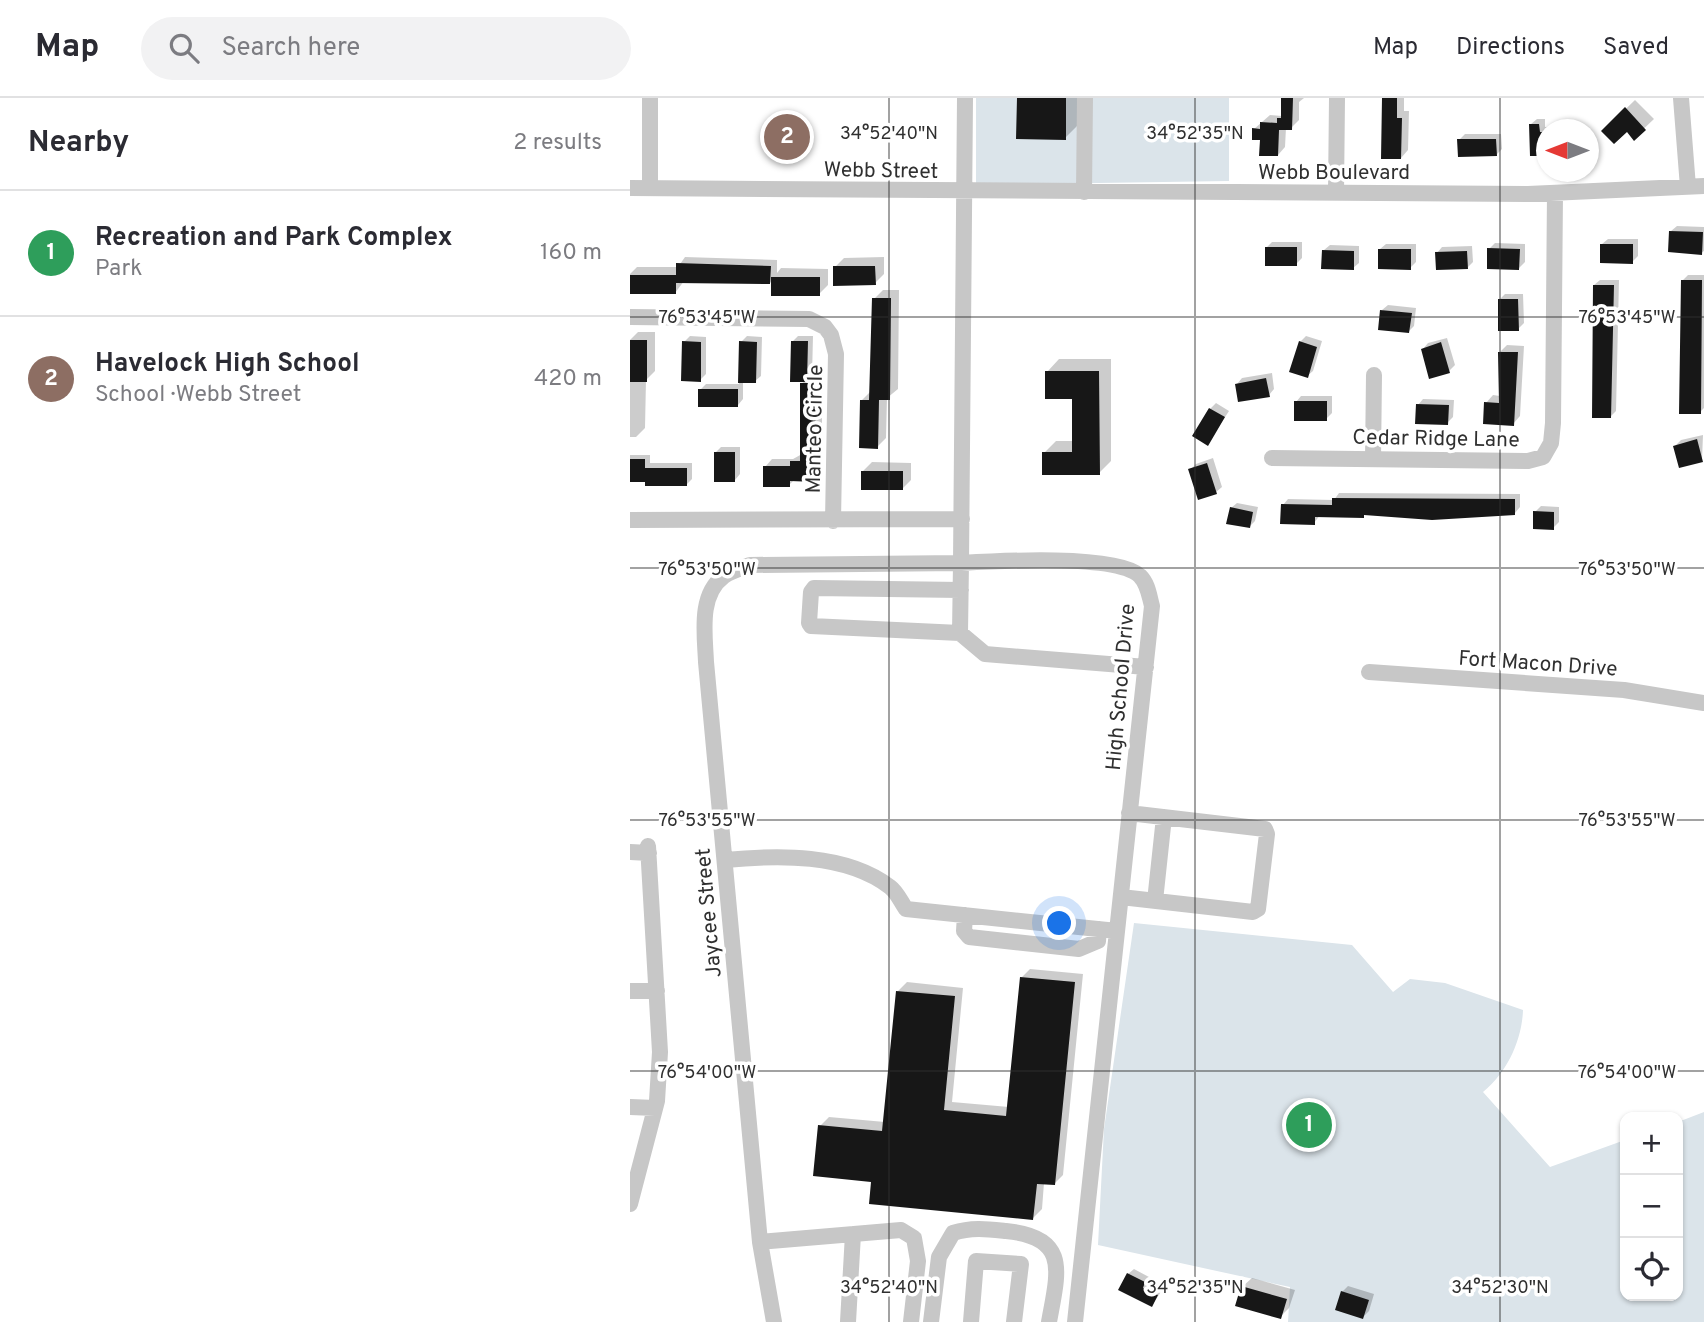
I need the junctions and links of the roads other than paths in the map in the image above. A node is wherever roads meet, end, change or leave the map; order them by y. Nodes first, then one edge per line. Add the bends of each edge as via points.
1 (650, 98) edge
2 (965, 98) edge
3 (1085, 98) edge
4 (1337, 98) edge
5 (1681, 98) edge
6 (1696, 186) edge
7 (630, 188) edge
8 (650, 188) junction
9 (964, 192) junction
10 (1084, 192) junction
11 (1336, 193) junction
12 (1555, 193) junction
13 (630, 317) edge
14 (1374, 374) dead end
15 (1272, 458) dead end
16 (1373, 459) junction
17 (962, 519) junction
18 (630, 520) edge
19 (833, 521) junction
20 (961, 564) junction
21 (961, 590) junction
22 (960, 633) junction
23 (1146, 667) junction
24 (1368, 672) dead end
25 (1704, 703) edge
26 (1129, 813) junction
27 (1164, 817) junction
28 (630, 852) edge
29 (724, 860) junction
30 (1121, 897) junction
31 (1155, 901) junction
32 (1117, 931) junction
33 (630, 991) edge
34 (657, 991) junction
35 (630, 1107) edge
36 (655, 1108) junction
37 (630, 1204) edge
38 (853, 1234) junction
39 (760, 1242) junction
40 (774, 1322) edge
41 (848, 1322) edge
42 (911, 1322) edge
43 (931, 1322) edge
44 (971, 1322) edge
45 (1014, 1322) edge
46 (1049, 1322) edge
47 (1075, 1322) edge

1 - 8 street
2 - 9 street
3 - 10 street
4 - 11 street
5 - 6 street
6 - 12 street, Webb Boulevard
7 - 8 street, Webb Street
8 - 9 street, Webb Street
9 - 10 street, Webb Boulevard
9 - 17 street
10 - 11 street, Webb Boulevard
11 - 12 street, Webb Boulevard
12 - 16 street, Cedar Ridge Lane via 1549,450 1528,461
13 - 19 street, Manteo Circle via 798,318 825,327 836,354
14 - 16 street
15 - 16 street, Cedar Ridge Lane
17 - 19 street, Manteo Circle
17 - 20 street
18 - 19 street, Manteo Circle
20 - 21 street
20 - 23 street, High School Drive via 1098,563 1131,570 1146,584 1152,606
20 - 29 street, Jaycee Street via 750,565 723,576 705,613
21 - 22 street
21 - 22 street via 814,588 809,623
22 - 23 street via 985,654
23 - 26 street, High School Drive
24 - 25 street, Fort Macon Drive via 1624,690
26 - 27 street
26 - 30 street, High School Drive
27 - 31 street
27 - 31 street via 1265,829 1267,834 1258,909 1253,912
28 - 34 street via 648,849
29 - 32 street via 819,860 865,873 892,888 906,909
29 - 39 street, Jaycee Street
30 - 31 street
30 - 32 street, High School Drive
32 - 47 street, High School Drive
33 - 34 street
34 - 36 street via 660,1052
35 - 36 street
36 - 37 street
38 - 39 street
38 - 41 street
38 - 42 street via 901,1230 914,1238 918,1261
39 - 40 street, Jaycee Street
43 - 46 street via 944,1244 953,1233 971,1227 1031,1233 1044,1240 1054,1256 1057,1277
44 - 45 street via 976,1261 1021,1264

